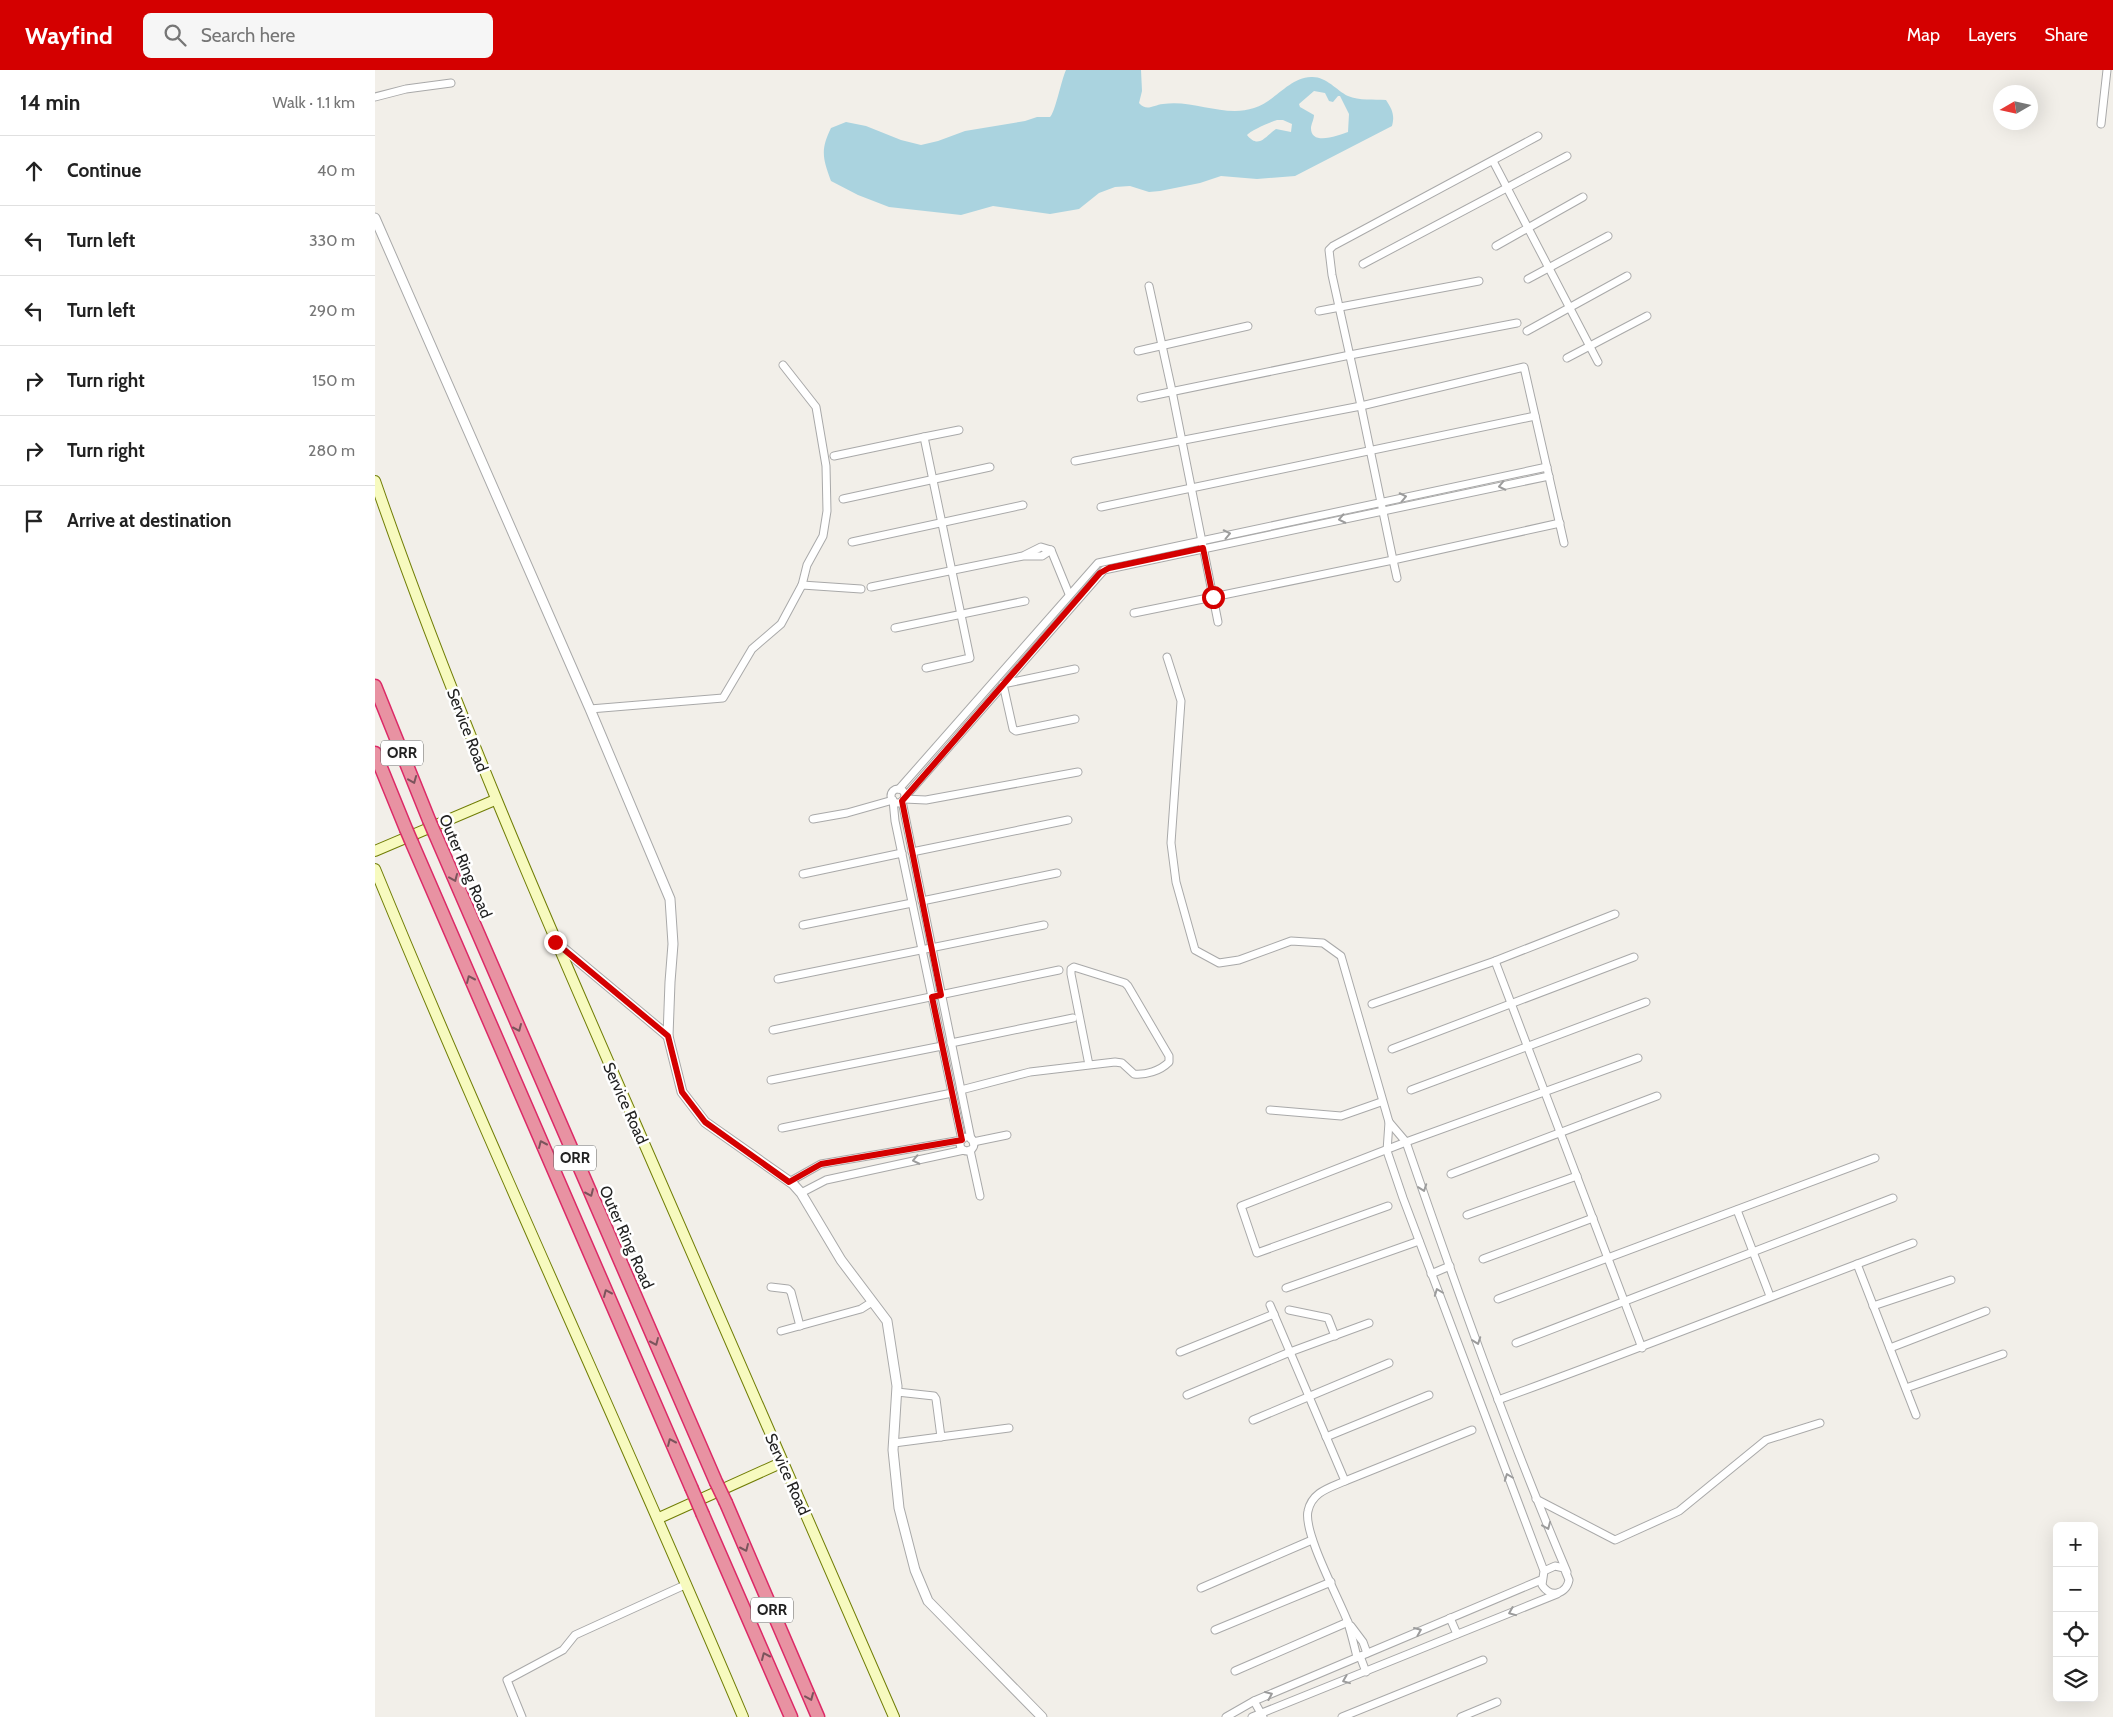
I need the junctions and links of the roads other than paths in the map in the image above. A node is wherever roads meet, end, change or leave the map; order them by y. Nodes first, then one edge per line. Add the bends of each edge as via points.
1 (2109, 73) edge
2 (451, 83) dead end
3 (375, 97) edge
4 (2101, 124) dead end
5 (1538, 136) dead end
6 (1567, 156) dead end
7 (1493, 161) junction
8 (1507, 189) junction
9 (1583, 197) dead end
10 (375, 218) edge
11 (1528, 228) junction
12 (1608, 236) dead end
13 (1497, 246) dead end
14 (1363, 264) dead end
15 (1549, 268) junction
16 (1627, 276) dead end
17 (1528, 279) dead end
18 (1479, 281) dead end
19 (1149, 286) dead end
20 (1339, 307) junction
21 (1570, 308) junction
22 (1319, 311) dead end
23 (1647, 316) dead end
24 (1517, 323) dead end
25 (1248, 326) dead end
26 (1527, 331) dead end
27 (1162, 345) junction
28 (1590, 346) junction
29 (1138, 351) dead end
30 (1350, 355) junction
31 (1567, 358) dead end
32 (1598, 362) dead end
33 (783, 365) dead end
34 (1172, 391) junction
35 (1141, 398) dead end
36 (1361, 406) junction
37 (1535, 416) junction
38 (959, 430) dead end
39 (924, 437) junction
40 (1181, 440) junction
41 (1370, 450) junction
42 (834, 456) dead end
43 (1075, 462) dead end
44 (991, 467) dead end
45 (1547, 467) junction
46 (1549, 476) junction
47 (932, 479) junction
48 (375, 481) edge
49 (1190, 488) junction
50 (843, 500) dead end
51 (1381, 501) junction
52 (1023, 506) dead end
53 (1101, 508) dead end
54 (1384, 511) junction
55 (1560, 523) junction
56 (942, 524) junction
57 (1202, 540) junction
58 (852, 542) dead end
59 (1564, 543) dead end
60 (1203, 548) junction
61 (1393, 560) junction
62 (951, 570) junction
63 (1397, 578) dead end
64 (801, 586) junction
65 (871, 587) dead end
66 (861, 589) dead end
67 (1069, 594) junction
68 (1213, 597) junction
69 (1025, 601) dead end
70 (1134, 613) dead end
71 (961, 616) junction
72 (1218, 622) dead end
73 (895, 628) dead end
74 (1167, 658) dead end
75 (926, 668) dead end
76 (1075, 669) dead end
77 (1003, 684) junction
78 (375, 686) edge
79 (590, 709) junction
80 (1075, 719) dead end
81 (375, 753) edge
82 (1078, 772) dead end
83 (899, 789) junction
84 (904, 799) junction
85 (495, 800) junction
86 (893, 800) junction
87 (813, 819) dead end
88 (1068, 820) dead end
89 (375, 851) edge
90 (911, 852) junction
91 (902, 853) junction
92 (375, 869) edge
93 (1057, 873) dead end
94 (803, 874) dead end
95 (921, 901) junction
96 (912, 903) junction
97 (1615, 914) dead end
98 (1043, 925) dead end
99 (803, 926) dead end
100 (555, 942) junction
101 (931, 948) junction
102 (922, 950) junction
103 (1634, 957) dead end
104 (1495, 961) junction
105 (1059, 970) dead end
106 (778, 979) dead end
107 (941, 995) junction
108 (932, 997) junction
109 (1646, 1002) dead end
110 (1373, 1004) dead end
111 (1511, 1004) junction
112 (1073, 1018) dead end
113 (773, 1030) dead end
114 (668, 1036) junction
115 (951, 1043) junction
116 (942, 1046) junction
117 (1527, 1046) junction
118 (1392, 1049) dead end
119 (1638, 1058) dead end
120 (1089, 1065) junction
121 (771, 1080) dead end
122 (961, 1090) junction
123 (1411, 1090) dead end
124 (1545, 1092) junction
125 (952, 1093) junction
126 (1657, 1096) dead end
127 (1381, 1102) junction
128 (1270, 1110) dead end
129 (1389, 1122) junction
130 (782, 1128) dead end
131 (1561, 1133) junction
132 (1007, 1135) dead end
133 (962, 1140) junction
134 (972, 1140) junction
135 (1406, 1142) junction
136 (967, 1150) junction
137 (1387, 1151) junction
138 (1875, 1158) dead end
139 (1451, 1174) dead end
140 (1577, 1176) junction
141 (789, 1182) junction
142 (801, 1192) junction
143 (980, 1196) dead end
144 (1893, 1198) dead end
145 (1388, 1206) dead end
146 (1737, 1210) junction
147 (1467, 1215) dead end
148 (1593, 1218) junction
149 (1419, 1241) junction
150 (1913, 1243) dead end
151 (1753, 1252) junction
152 (1608, 1258) junction
153 (1483, 1259) dead end
154 (1857, 1264) junction
155 (1450, 1266) junction
156 (1431, 1274) junction
157 (1951, 1280) dead end
158 (771, 1287) dead end
159 (1285, 1288) dead end
160 (1769, 1296) junction
161 (1498, 1300) dead end
162 (872, 1302) junction
163 (1625, 1302) junction
164 (1269, 1305) dead end
165 (1873, 1306) junction
166 (1289, 1310) dead end
167 (1986, 1311) dead end
168 (1274, 1314) junction
169 (1369, 1323) dead end
170 (800, 1326) junction
171 (781, 1331) dead end
172 (1335, 1336) junction
173 (1516, 1343) dead end
174 (1642, 1348) junction
175 (1890, 1348) junction
176 (1180, 1352) dead end
177 (1290, 1352) junction
178 (2003, 1354) dead end
179 (1389, 1363) dead end
180 (1905, 1388) junction
181 (897, 1392) junction
182 (1187, 1395) dead end
183 (1308, 1396) junction
184 (1429, 1396) dead end
185 (1498, 1400) junction
186 (1916, 1415) dead end
187 (1253, 1420) dead end
188 (1820, 1423) dead end
189 (1009, 1428) dead end
190 (1472, 1430) dead end
191 (941, 1437) junction
192 (1326, 1437) junction
193 (894, 1443) junction
194 (783, 1462) junction
195 (1345, 1481) junction
196 (1536, 1498) junction
197 (659, 1518) junction
198 (1312, 1540) junction
199 (1544, 1572) junction
200 (1567, 1572) junction
201 (1541, 1580) junction
202 (1331, 1582) junction
203 (687, 1584) junction
204 (1201, 1588) dead end
205 (1557, 1594) junction
206 (1450, 1618) junction
207 (1348, 1622) junction
208 (1215, 1630) dead end
209 (1457, 1634) junction
210 (1361, 1656) junction
211 (1483, 1660) dead end
212 (1235, 1671) dead end
213 (1366, 1672) junction
214 (1254, 1701) junction
215 (1497, 1702) dead end
216 (1262, 1716) edge
217 (522, 1717) edge
218 (743, 1717) edge
219 (791, 1717) edge
220 (818, 1717) edge
221 (894, 1717) edge
222 (1042, 1717) edge
223 (1225, 1717) edge
224 (1252, 1717) edge
225 (1342, 1717) edge
226 (1461, 1717) edge

1 - 4 street
2 - 3 street
5 - 7 street
6 - 8 street
7 - 8 street
7 - 20 street via 1333,246 1329,250 1330,261
8 - 11 street
8 - 14 street
9 - 11 street
10 - 79 street
11 - 13 street
11 - 15 street
12 - 15 street
15 - 17 street
15 - 21 street
16 - 21 street
18 - 20 street
19 - 27 street
20 - 22 street
20 - 30 street
21 - 26 street
21 - 28 street
23 - 28 street
24 - 30 street
25 - 27 street
27 - 29 street
27 - 34 street
28 - 31 street
28 - 32 street
30 - 34 street
30 - 36 street
33 - 64 street via 816,407 826,466 827,511 823,536 807,565
34 - 35 street
34 - 40 street
36 - 37 street via 1524,367
36 - 40 street
36 - 41 street
37 - 41 street
37 - 45 street
38 - 39 street
39 - 42 street
39 - 47 street
40 - 43 street
40 - 49 street
41 - 49 street
41 - 51 street
44 - 47 street
45 - 46 street
51 -> 45 street
46 -> 54 street
46 - 55 street
47 - 50 street
47 - 56 street
48 - 85 main road, Service Road via 402,560
49 - 53 street
49 - 57 street
51 - 54 street
57 -> 51 street
52 - 56 street
54 -> 60 street
54 - 61 street
55 - 59 street
55 - 61 street
56 - 58 street
56 - 62 street
57 - 60 street
57 - 67 street via 1098,563
60 - 68 street
60 - 77 street via 1109,568 1100,573
61 - 63 street
61 - 68 street
62 - 65 street
62 - 67 street via 1023,556 1043,556 1051,550
62 - 71 street
64 - 66 street
64 - 79 street via 781,624 752,649 723,698
67 - 83 street
68 - 70 street
68 - 72 street
69 - 71 street
71 - 73 street
71 - 75 street via 970,658
74 - 127 street via 1181,701 1171,843 1176,882 1195,950 1219,963 1239,960 1291,941 1323,943 1341,956
76 - 77 street
77 - 80 street via 1016,731
77 - 84 street
78 -> 220 highway, Outer Ring Road / ORR, bridge via 435,834
79 - 114 street via 670,899 673,944
219 -> 81 highway, ORR, bridge
82 - 84 street via 926,800
83 - 84 street
83 - 86 street via 892,792
84 - 86 street via 897,803
84 - 90 street
85 - 89 main road
85 - 100 main road, Service Road
86 - 87 street
86 - 91 street
88 - 90 street
90 - 95 street
91 - 94 street
91 - 96 street
92 - 197 main road via 529,1231
93 - 95 street
95 - 101 street
96 - 99 street
96 - 102 street
97 - 104 street
98 - 101 street
100 - 114 street
100 - 194 main road, Service Road
101 - 102 street
101 - 107 street
102 - 106 street
102 - 108 street
103 - 111 street
104 - 110 street
104 - 111 street
105 - 107 street
107 - 108 street
107 - 115 street
108 - 113 street
108 - 116 street
109 - 117 street
111 - 117 street
111 - 118 street
112 - 115 street
114 - 141 street via 682,1092 705,1122
115 - 122 street
116 - 121 street
116 - 125 street
117 - 123 street
117 - 124 street
119 - 124 street
120 - 120 street via 1071,974 1074,967 1125,983 1170,1060 1160,1069 1139,1074 1134,1074 1119,1062
120 - 122 street via 1030,1072
122 - 134 street
124 - 131 street
124 - 135 street
125 - 130 street
125 - 133 street
126 - 131 street
127 - 128 street via 1341,1116
127 - 129 street
129 - 135 street
129 - 137 street
131 - 139 street
131 - 140 street
132 - 134 street
133 - 134 street via 965,1137
133 - 136 street via 960,1145
133 - 141 street via 821,1164
134 - 136 street via 973,1148
135 - 137 street
135 -> 155 street
136 -> 142 street via 826,1180
136 - 143 street
137 - 145 street via 1241,1206 1257,1253
137 - 149 street
138 - 146 street
140 - 147 street
140 - 148 street
141 - 142 street
142 - 162 street via 841,1260
144 - 151 street
146 - 151 street
146 - 152 street
148 - 152 street
148 - 153 street
149 - 156 street
149 - 159 street
150 - 154 street
151 - 160 street
151 - 163 street
152 - 161 street
152 - 163 street
154 - 160 street
154 - 165 street
155 - 156 street
155 -> 185 street
199 -> 156 street
157 - 165 street
158 - 170 street via 791,1292
160 - 174 street
162 - 170 street via 861,1309
162 - 181 street via 887,1321
163 - 173 street
163 - 174 street
164 - 168 street
165 - 175 street
166 - 172 street via 1328,1318
167 - 175 street
168 - 176 street
168 - 177 street
169 - 172 street
170 - 171 street
172 - 177 street
174 - 185 street
175 - 180 street
177 - 182 street
177 - 183 street
178 - 180 street
179 - 183 street
180 - 186 street
181 - 191 street via 934,1396
181 - 193 street
183 - 187 street
183 - 192 street
184 - 192 street
185 - 196 street
188 - 196 street via 1766,1440 1679,1511 1615,1540
189 - 191 street
190 - 195 street
191 - 193 street
192 - 195 street
193 - 222 street via 899,1508 915,1570 929,1600
194 - 197 main road
194 - 221 main road, Service Road
195 - 198 street via 1318,1493 1313,1500 1307,1512
196 -> 200 street
197 - 203 main road
198 - 202 street
198 - 204 street
199 - 200 street via 1555,1566
199 - 201 street
200 - 205 street via 1568,1585
201 - 205 street via 1544,1589
201 - 206 street
202 - 207 street
202 - 208 street
203 - 217 street via 575,1635 563,1650 507,1680
203 - 218 main road
205 -> 209 street
206 - 209 street
210 -> 206 street
207 - 210 street
207 - 210 street via 1363,1642
207 - 212 street
209 - 213 street
210 - 213 street
214 -> 210 street
211 - 225 street
213 -> 216 street
214 - 216 street
214 - 223 street
215 - 226 street
216 - 224 street

